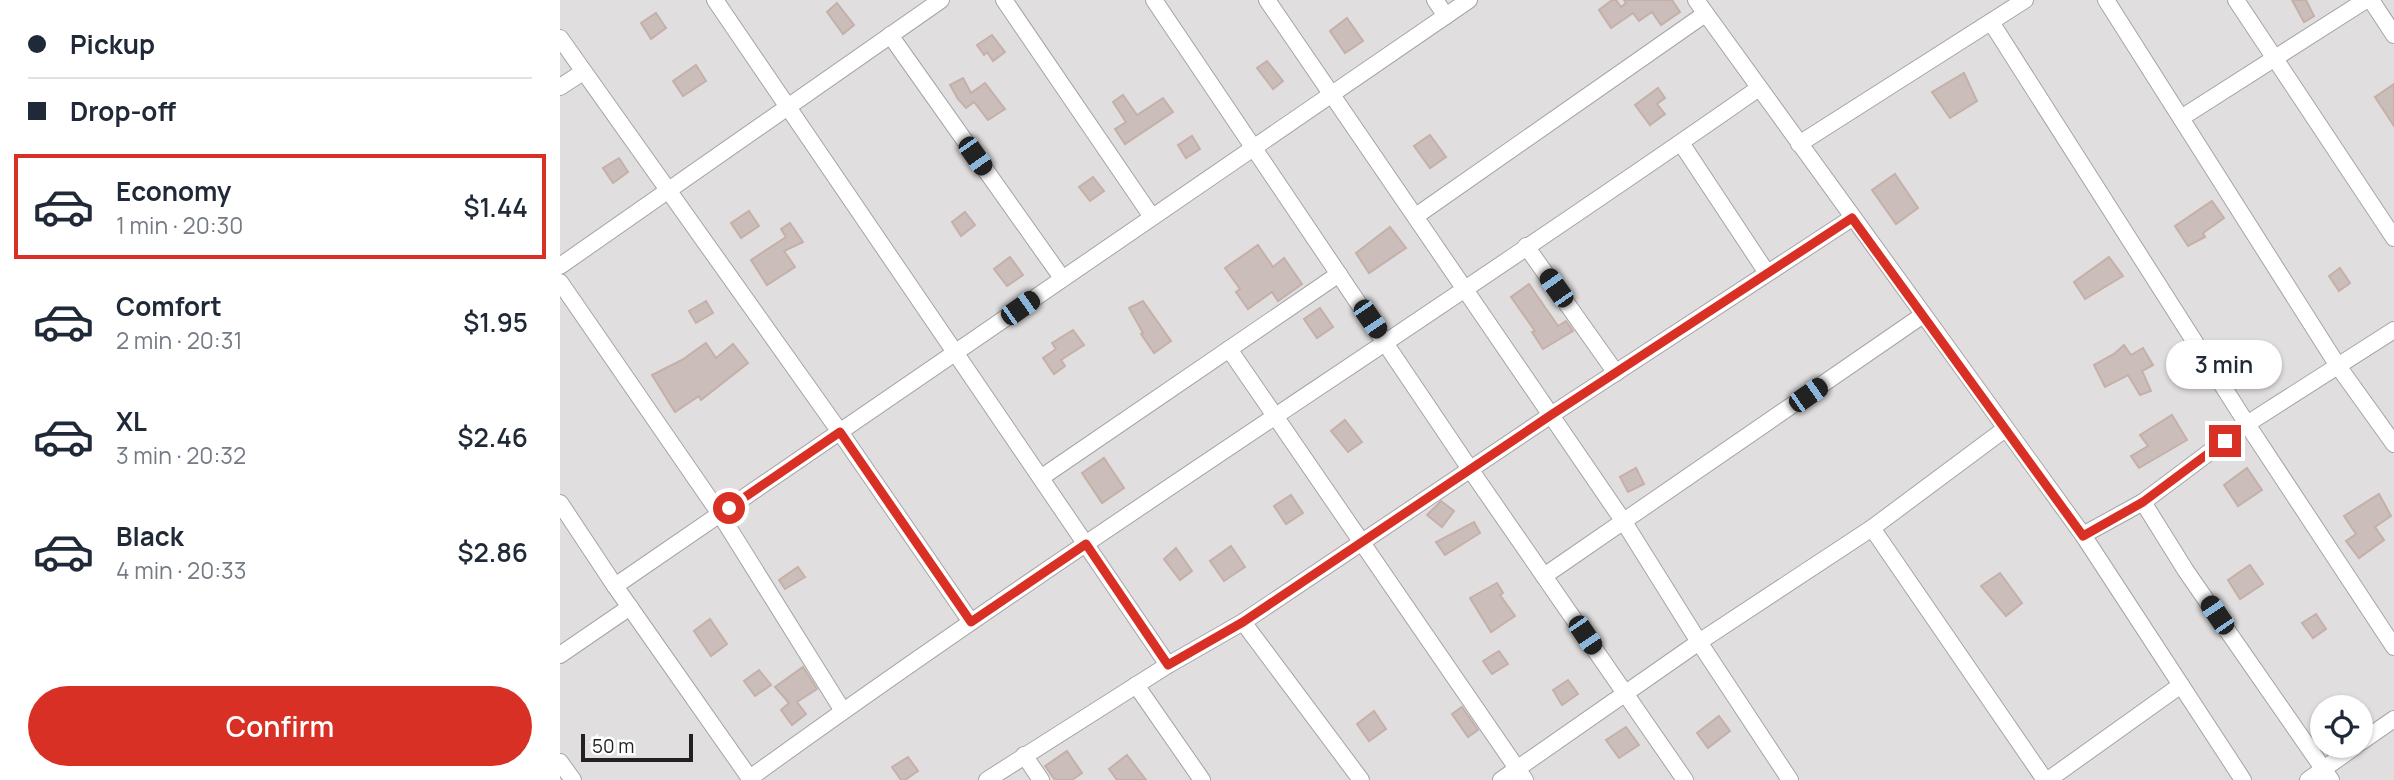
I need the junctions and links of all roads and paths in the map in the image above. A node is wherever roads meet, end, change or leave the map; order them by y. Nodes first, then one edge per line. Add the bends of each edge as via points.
1 (715, 0) edge
2 (942, 0) edge
3 (1004, 0) edge
4 (1154, 0) edge
5 (1267, 0) edge
6 (1435, 0) edge
7 (1469, 0) edge
8 (1696, 0) edge
9 (2025, 0) edge
10 (2106, 0) edge
11 (2236, 0) edge
12 (2369, 0) edge
13 (1705, 14) junction
14 (1446, 16) junction
15 (1991, 22) junction
16 (890, 35) junction
17 (2394, 35) edge
18 (560, 38) edge
19 (2274, 58) junction
20 (583, 72) junction
21 (560, 87) edge
22 (1759, 88) junction
23 (1332, 94) junction
24 (789, 107) junction
25 (2180, 118) junction
26 (1681, 143) junction
27 (1799, 144) junction
28 (1254, 148) junction
29 (667, 191) junction
30 (1416, 216) junction
31 (1152, 217) junction
32 (1852, 218) junction
33 (2394, 238) edge
34 (1526, 246) junction
35 (560, 266) edge
36 (1767, 273) junction
37 (1339, 274) junction
38 (1062, 278) junction
39 (560, 282) edge
40 (1464, 288) junction
41 (1923, 315) junction
42 (2394, 330) edge
43 (1385, 342) junction
44 (1229, 349) junction
45 (956, 353) junction
46 (2338, 366) junction
47 (1616, 373) junction
48 (1551, 415) junction
49 (1275, 416) junction
50 (2247, 424) junction
51 (2005, 429) junction
52 (840, 432) junction
53 (2394, 444) edge
54 (1470, 469) junction
55 (1042, 477) junction
56 (2143, 502) junction
57 (560, 503) edge
58 (720, 514) junction
59 (1624, 522) junction
60 (1872, 528) junction
61 (2083, 536) junction
62 (1362, 540) junction
63 (1086, 544) junction
64 (1544, 576) junction
65 (615, 586) junction
66 (630, 607) junction
67 (971, 622) junction
68 (1243, 622) junction
69 (1699, 642) junction
70 (2394, 647) edge
71 (560, 655) edge
72 (1168, 665) junction
73 (1136, 685) junction
74 (2180, 685) junction
75 (1626, 694) junction
76 (843, 711) junction
77 (2394, 719) edge
78 (2373, 734) edge
79 (1024, 755) junction
80 (2344, 758) edge
81 (560, 762) edge
82 (1521, 774) edge
83 (2327, 774) edge
84 (750, 779) edge
85 (573, 780) edge
86 (987, 780) edge
87 (1041, 780) edge
88 (1202, 780) edge
89 (1361, 780) edge
90 (1501, 780) edge
91 (1685, 780) edge
92 (1790, 780) edge
93 (2047, 780) edge
94 (2242, 780) edge
95 (2308, 780) edge

1 - 24 street
2 - 16 street
3 - 31 street
4 - 28 street
5 - 23 street
6 - 14 street
7 - 14 street
8 - 13 street
9 - 15 street
10 - 25 street
11 - 19 street
12 - 17 street
12 - 19 street
13 - 22 street
13 - 30 street
14 - 23 street
15 - 27 street
15 - 50 street
16 - 24 street
16 - 38 street
18 - 20 street
19 - 25 street
19 - 33 street
20 - 21 street
20 - 29 street
22 - 26 street
22 - 27 street
23 - 28 street
23 - 30 street
24 - 29 street
24 - 45 street
25 - 46 street
26 - 34 street
26 - 36 street
27 - 32 street
28 - 31 street
28 - 37 street
29 - 35 street
29 - 52 street
30 - 40 street
31 - 38 street
32 - 36 street
32 - 41 street
34 - 40 street
34 - 47 street
36 - 47 street
37 - 43 street
37 - 44 street
38 - 45 street
39 - 58 street
40 - 43 street
40 - 48 street
41 - 51 street
41 - 59 street
42 - 46 street
43 - 49 street
43 - 54 street
44 - 49 street
44 - 55 street
45 - 52 street
45 - 55 street
46 - 50 street
46 - 53 street
47 - 48 street
48 - 54 street
48 - 59 street
49 - 62 street
49 - 63 street
50 - 56 street
50 - 70 street
51 - 60 street
51 - 61 street
52 - 58 street
52 - 67 street
54 - 62 street
54 - 64 street
55 - 63 street
56 - 61 street
56 - 83 street
57 - 65 street
58 - 65 street
58 - 76 street
59 - 64 street
59 - 69 street
60 - 69 street
60 - 93 street
61 - 74 street
62 - 68 street
62 - 82 street
63 - 67 street
63 - 72 street
64 - 75 street
65 - 66 street
66 - 71 street
66 - 84 street
67 - 76 street
68 - 72 street
68 - 89 street
69 - 75 street
69 - 92 street
72 - 73 street
73 - 79 street
73 - 88 street
74 - 93 street
74 - 94 street
75 - 82 street
75 - 91 street
76 - 84 street
77 - 78 street
79 - 86 street
79 - 87 street
80 - 83 street
81 - 85 street
82 - 90 street
83 - 95 street

